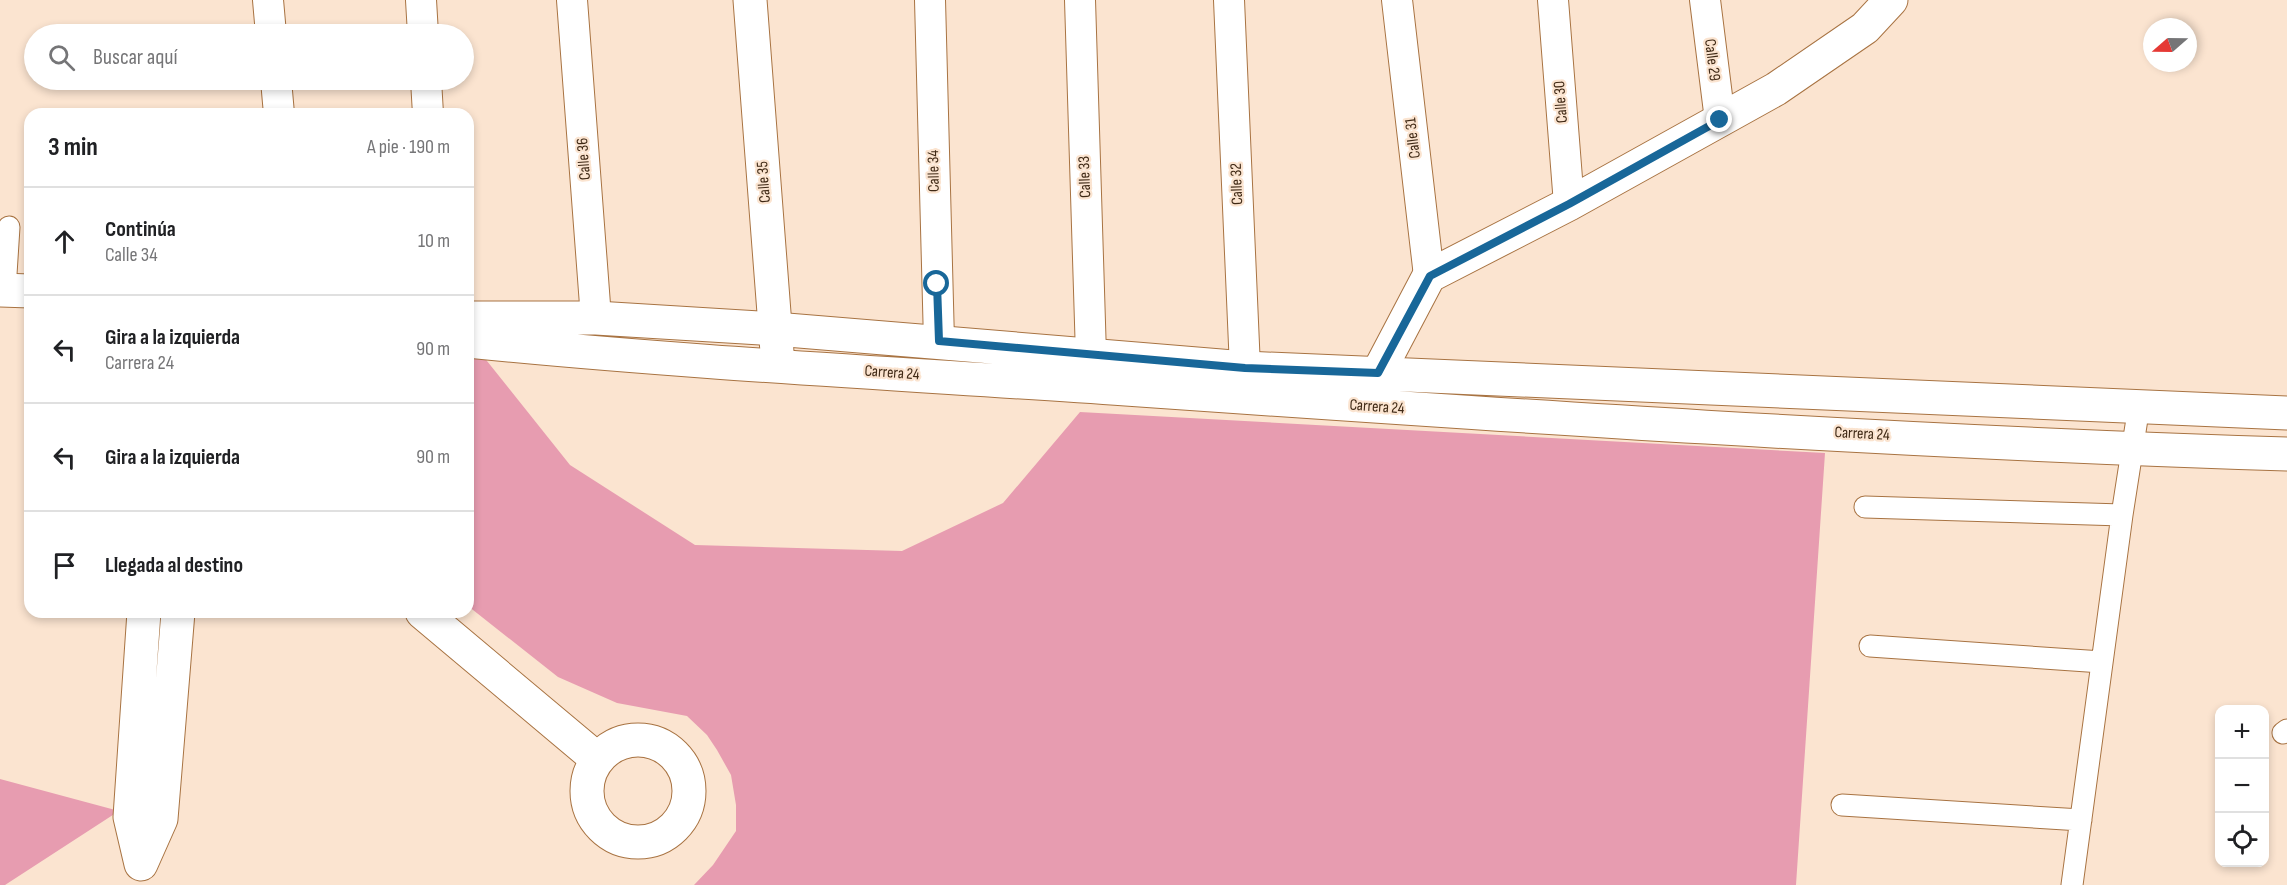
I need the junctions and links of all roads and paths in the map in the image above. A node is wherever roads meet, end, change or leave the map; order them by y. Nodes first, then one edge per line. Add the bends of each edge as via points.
1 (268, 0) edge
2 (421, 0) edge
3 (572, 0) edge
4 (750, 0) edge
5 (930, 0) edge
6 (1080, 0) edge
7 (1229, 0) edge
8 (1397, 0) edge
9 (1553, 0) edge
10 (1705, 0) edge
11 (1891, 0) edge
12 (270, 24) edge
13 (422, 24) edge
14 (277, 90) edge
15 (427, 90) edge
16 (278, 108) edge
17 (428, 108) edge
18 (1720, 120) junction
19 (1569, 204) junction
20 (9, 227) dead end
21 (1430, 276) junction
22 (12, 290) edge
23 (474, 318) edge
24 (596, 318) junction
25 (775, 329) junction
26 (474, 341) edge
27 (939, 341) junction
28 (1091, 355) junction
29 (778, 365) junction
30 (1245, 368) junction
31 (1378, 373) junction
32 (2139, 406) junction
33 (2287, 413) edge
34 (2132, 449) junction
35 (2287, 454) edge
36 (1865, 507) dead end
37 (2122, 515) junction
38 (144, 618) edge
39 (178, 618) edge
40 (429, 618) edge
41 (1870, 646) dead end
42 (2102, 662) junction
43 (597, 759) dead end
44 (1842, 805) dead end
45 (2081, 820) junction
46 (2072, 885) edge

1 - 12 street
2 - 13 street
3 - 24 street, Calle 36
4 - 25 main road, Calle 35
5 - 27 street, Calle 34
6 - 28 street, Calle 33
7 - 30 street, Calle 32
8 - 21 street, Calle 31
9 - 19 street, Calle 30
10 - 18 street, Calle 29
11 - 18 main road via 1865,28 1776,89
14 - 16 street
15 - 17 street
18 - 19 main road
19 - 21 main road
20 - 22 lane
21 - 31 main road
23 - 24 main road, Carrera 24
24 - 25 main road, Carrera 24
25 - 27 main road, Carrera 24
25 - 29 main road, Calle 35
26 - 29 main road, Carrera 24
27 - 28 main road, Carrera 24
28 - 30 main road, Carrera 24
29 - 34 main road, Carrera 24 via 1447,412
30 - 31 main road, Carrera 24
31 - 32 main road, Carrera 24
32 - 33 main road, Carrera 24
32 - 34 lane
34 - 35 main road, Carrera 24
34 - 37 lane
36 - 37 lane
37 - 42 lane
38 - 39 main road via 130,818 141,864 161,819
40 - 43 main road
41 - 42 lane
42 - 45 lane
44 - 45 lane
45 - 46 lane

